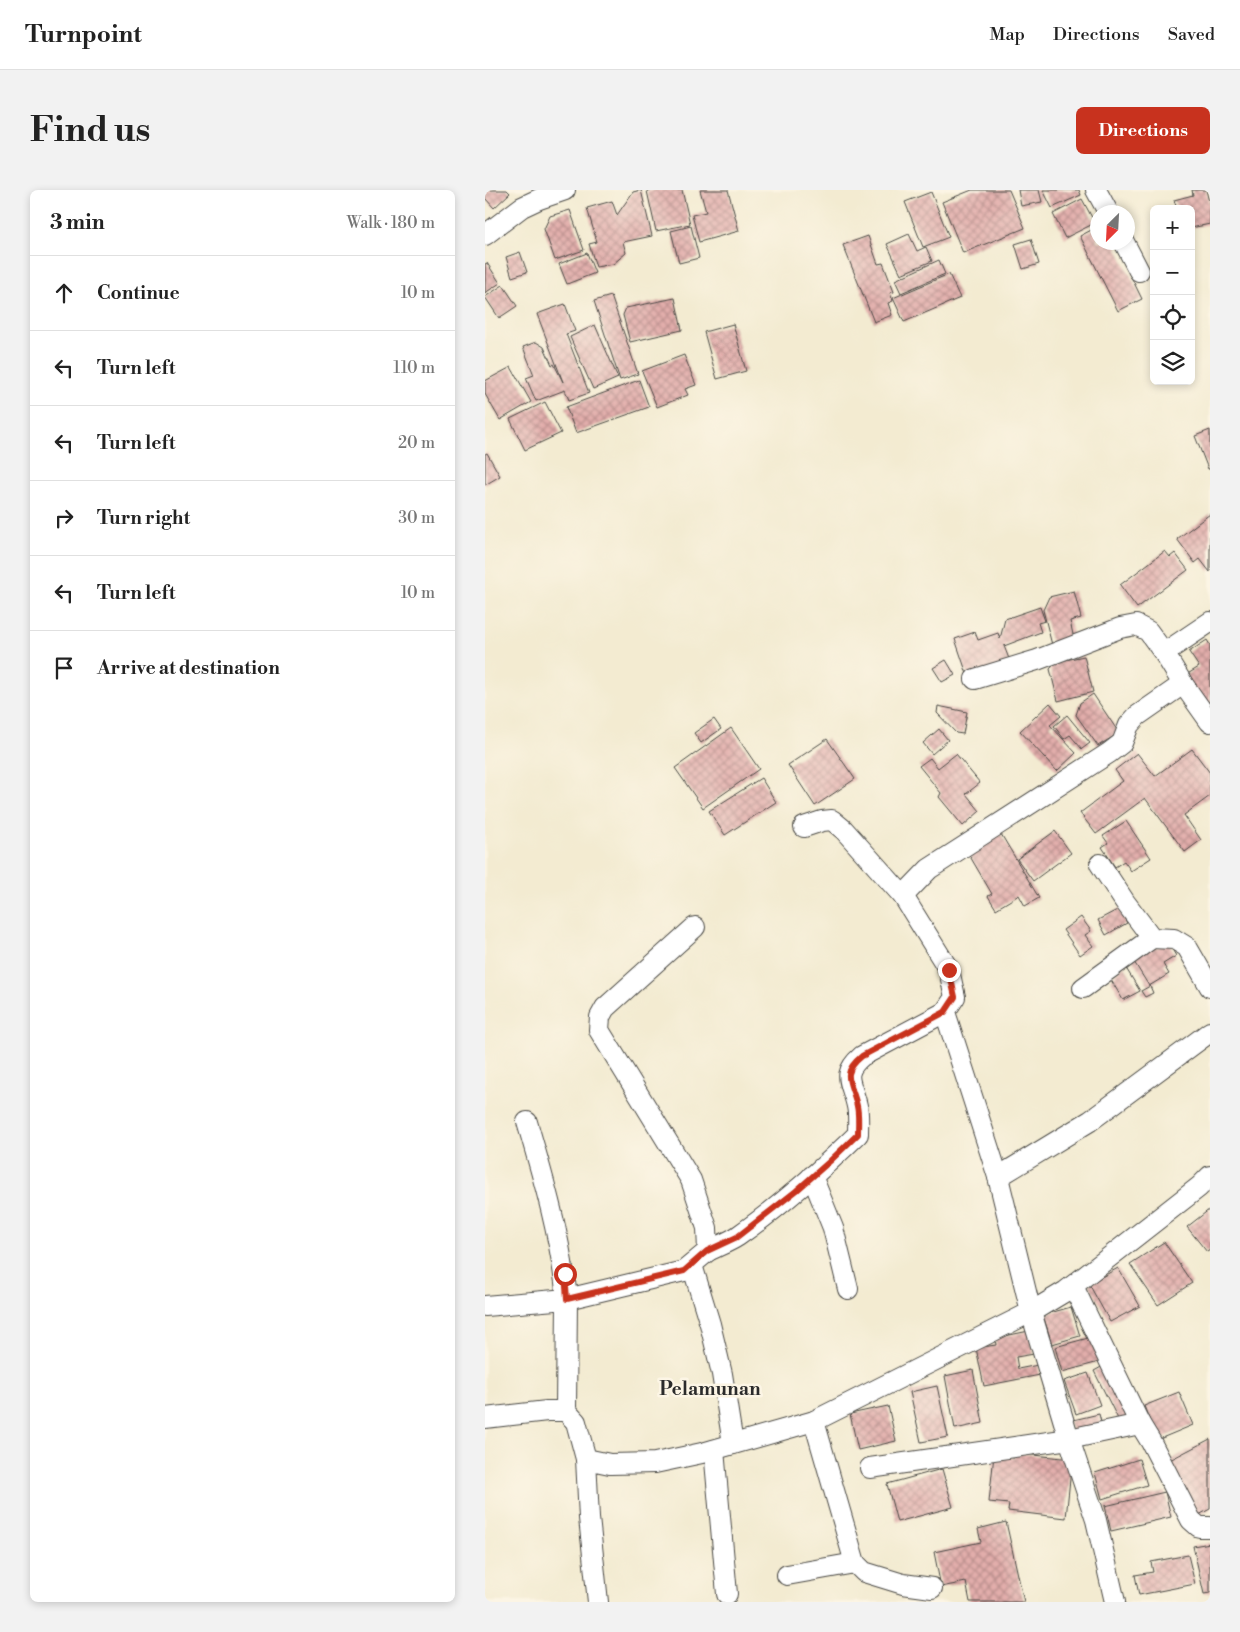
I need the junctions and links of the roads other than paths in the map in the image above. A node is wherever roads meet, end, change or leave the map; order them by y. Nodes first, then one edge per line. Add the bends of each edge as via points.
1 (565, 190) edge
2 (1096, 190) edge
3 (1104, 205) edge
4 (487, 230) edge
5 (1128, 250) edge
6 (1139, 271) dead end
7 (1210, 622) edge
8 (1164, 653) junction
9 (975, 679) dead end
10 (1183, 684) junction
11 (1210, 722) edge
12 (804, 827) dead end
13 (1100, 864) dead end
14 (903, 896) junction
15 (695, 927) dead end
16 (1152, 938) junction
17 (1210, 987) edge
18 (1083, 988) dead end
19 (945, 1012) junction
20 (1210, 1032) edge
21 (527, 1122) dead end
22 (813, 1176) junction
23 (1210, 1176) edge
24 (998, 1177) junction
25 (707, 1251) junction
26 (692, 1265) junction
27 (1073, 1286) junction
28 (848, 1289) dead end
29 (567, 1299) junction
30 (485, 1306) edge
31 (1031, 1312) junction
32 (566, 1412) junction
33 (485, 1418) edge
34 (814, 1422) junction
35 (1140, 1424) junction
36 (1069, 1439) junction
37 (733, 1444) junction
38 (714, 1450) junction
39 (587, 1460) junction
40 (870, 1468) dead end
41 (1210, 1527) edge
42 (855, 1563) junction
43 (787, 1575) dead end
44 (932, 1588) dead end
45 (727, 1594) dead end
46 (598, 1602) edge
47 (1115, 1602) edge

1 - 4 street via 522,207
2 - 3 street
5 - 6 street
7 - 8 street
8 - 9 street via 1147,631 1135,625
8 - 10 street
10 - 11 street
10 - 14 street via 1137,716 1129,725 1122,743 1109,753 929,869
12 - 14 street via 831,820 844,830
13 - 16 street
14 - 19 street via 949,970 955,997
15 - 25 street via 605,1008 599,1030 691,1180 707,1228
16 - 17 street via 1174,939 1187,947
16 - 18 street
19 - 22 street via 852,1064 848,1077 857,1108 858,1134
19 - 24 street
20 - 24 street via 1090,1121
21 - 29 street via 563,1265
22 - 25 street via 737,1237
22 - 28 street via 833,1228
23 - 27 street
24 - 31 street
25 - 26 street
26 - 29 street via 684,1271
26 - 37 street via 722,1374
27 - 31 street
27 - 35 street
29 - 30 street
29 - 32 street
31 - 34 street
31 - 36 street
32 - 33 street via 547,1410
32 - 39 street via 576,1422
34 - 37 street
34 - 42 street
35 - 36 street
35 - 41 street via 1191,1520 1199,1527
36 - 40 street
36 - 47 street via 1096,1520
37 - 38 street
38 - 39 street via 655,1463 610,1464
38 - 45 street
39 - 46 street
42 - 43 street
42 - 44 street via 871,1575

